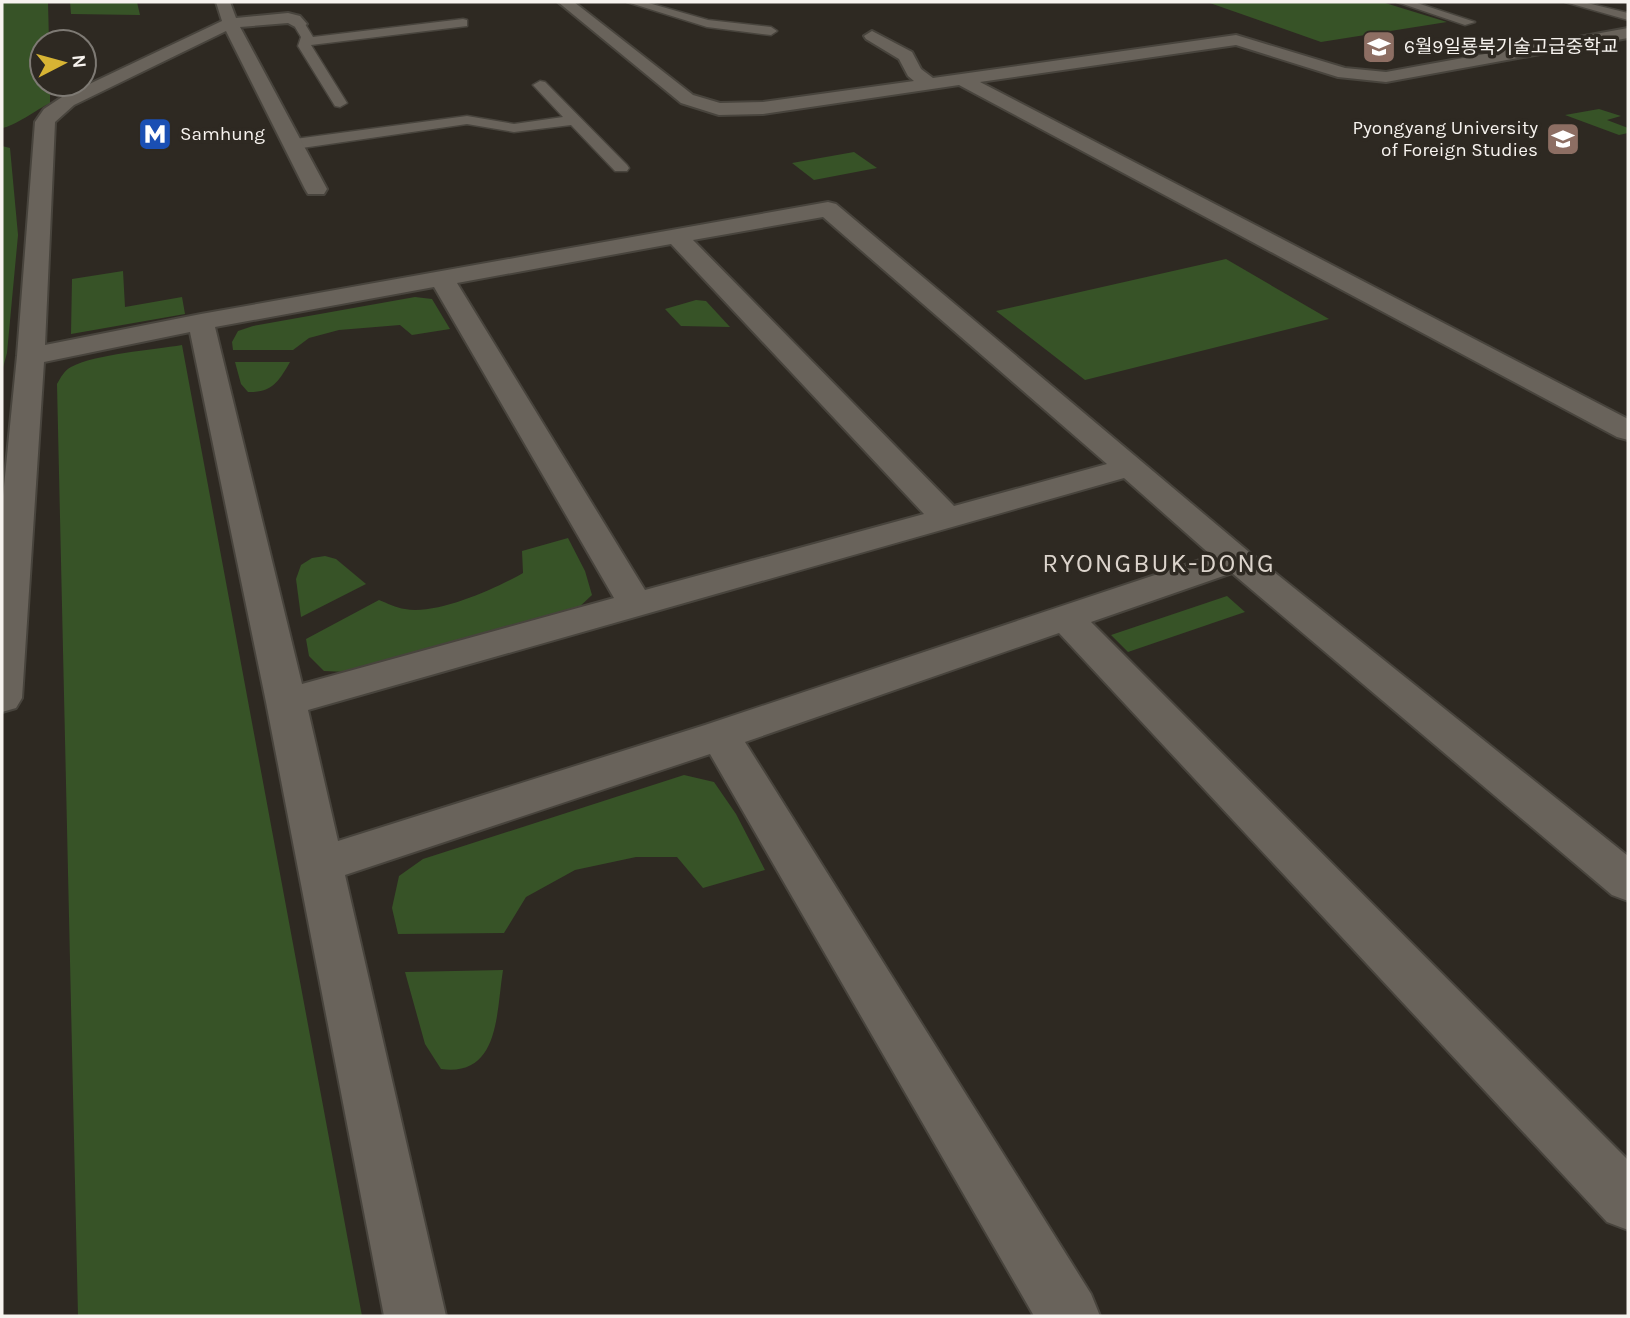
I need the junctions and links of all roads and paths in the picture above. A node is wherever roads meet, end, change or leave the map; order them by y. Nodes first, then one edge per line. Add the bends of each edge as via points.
1 (565, 2) edge
2 (633, 2) edge
3 (1403, 2) edge
4 (1571, 2) edge
5 (226, 12) edge
6 (1628, 17) edge
7 (1469, 22) dead end
8 (463, 23) dead end
9 (299, 24) joint
10 (771, 31) dead end
11 (1628, 33) edge
12 (872, 36) dead end
13 (305, 42) junction
14 (962, 79) junction
15 (930, 84) junction
16 (540, 85) dead end
17 (340, 103) dead end
18 (575, 120) junction
19 (295, 144) junction
20 (621, 168) dead end
21 (316, 189) dead end
22 (676, 236) junction
23 (441, 278) junction
24 (201, 322) junction
25 (31, 356) junction
26 (1628, 431) edge
27 (1130, 467) junction
28 (947, 518) junction
29 (1237, 559) junction
30 (636, 605) junction
31 (1065, 617) junction
32 (2, 698) edge
33 (286, 702) junction
34 (720, 735) junction
35 (320, 865) junction
36 (1628, 882) edge
37 (1628, 1201) edge
38 (415, 1316) edge
39 (1069, 1316) edge

1 - 15 street via 687,99 703,106 763,108
2 - 10 lane via 707,23
3 - 7 lane
4 - 6 lane
5 - 9 street via 295,19
5 - 19 street
5 - 25 street via 68,101 45,122
8 - 13 lane
9 - 13 lane
11 - 14 street via 1386,77 1332,72 1236,40
12 - 15 street via 906,56 914,72
13 - 17 lane
14 - 15 street
14 - 26 street
16 - 18 lane
18 - 19 lane via 514,128 467,120
18 - 20 lane
19 - 21 street
22 - 23 street
22 - 27 street via 828,209
22 - 28 street
23 - 24 street
23 - 30 street
24 - 25 street
24 - 33 street
25 - 32 street
27 - 28 street
27 - 29 street
28 - 30 street
29 - 31 street
29 - 36 street
30 - 33 street
31 - 34 street
31 - 37 street
33 - 35 street
34 - 35 street
34 - 39 street
35 - 38 street

